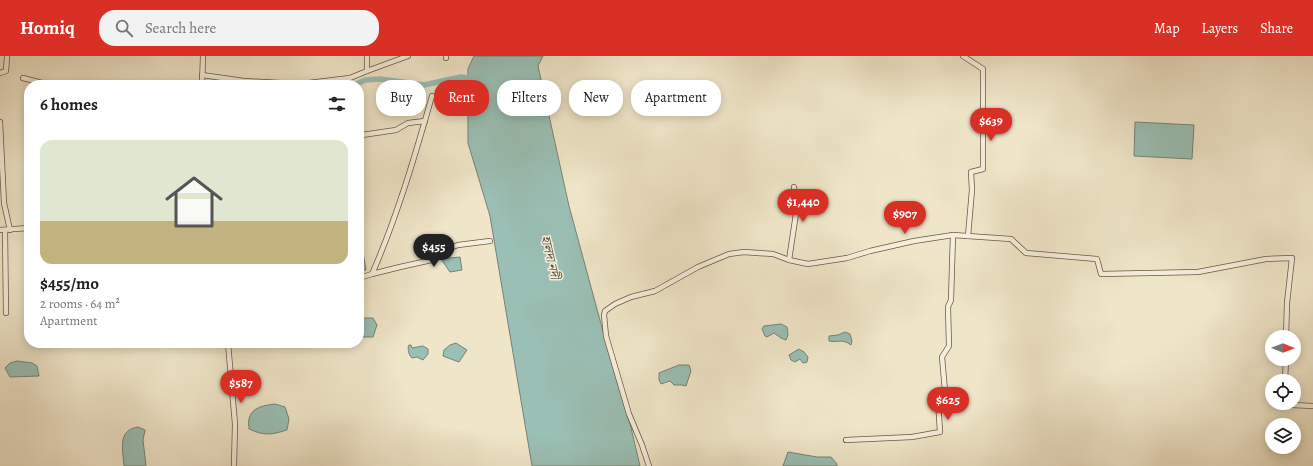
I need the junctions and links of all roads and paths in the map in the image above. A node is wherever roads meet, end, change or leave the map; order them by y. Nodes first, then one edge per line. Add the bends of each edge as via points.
1 (7, 56) edge
2 (203, 56) edge
3 (366, 56) edge
4 (408, 56) edge
5 (963, 56) edge
6 (367, 72) junction
7 (0, 73) edge
8 (202, 75) junction
9 (23, 78) dead end
10 (31, 80) edge
11 (202, 80) edge
12 (237, 80) edge
13 (333, 80) edge
14 (432, 96) dead end
15 (425, 121) junction
16 (0, 122) edge
17 (364, 135) edge
18 (794, 187) dead end
19 (24, 228) edge
20 (5, 230) edge
21 (953, 235) junction
22 (968, 236) junction
23 (490, 241) dead end
24 (789, 260) junction
25 (372, 274) junction
26 (364, 276) edge
27 (6, 313) dead end
28 (1286, 330) edge
29 (228, 348) edge
30 (1301, 405) edge
31 (1313, 406) edge
32 (846, 440) dead end
33 (234, 466) edge
34 (649, 466) edge

1 - 7 street via 6,71
2 - 8 street
3 - 6 street
4 - 6 street
5 - 22 street via 983,69 983,169 971,172
6 - 13 street
8 - 11 street
8 - 12 street
9 - 10 street
14 - 15 street
15 - 17 street via 408,123 396,130
15 - 25 street via 384,246
16 - 20 street
18 - 24 street via 797,207
19 - 20 street
20 - 27 street
21 - 22 street
21 - 24 street via 816,263
21 - 32 street via 951,300 948,307 950,346 942,357 944,390 938,400 940,432 912,437
22 - 28 street via 1011,239 1026,253 1097,259 1101,274 1198,272 1266,259 1292,258
23 - 25 street via 458,245 445,250 436,260
24 - 34 street via 773,254 729,254 698,267 655,291 631,297 605,311 606,336 629,414
25 - 26 street
29 - 33 street via 235,424
30 - 31 street

